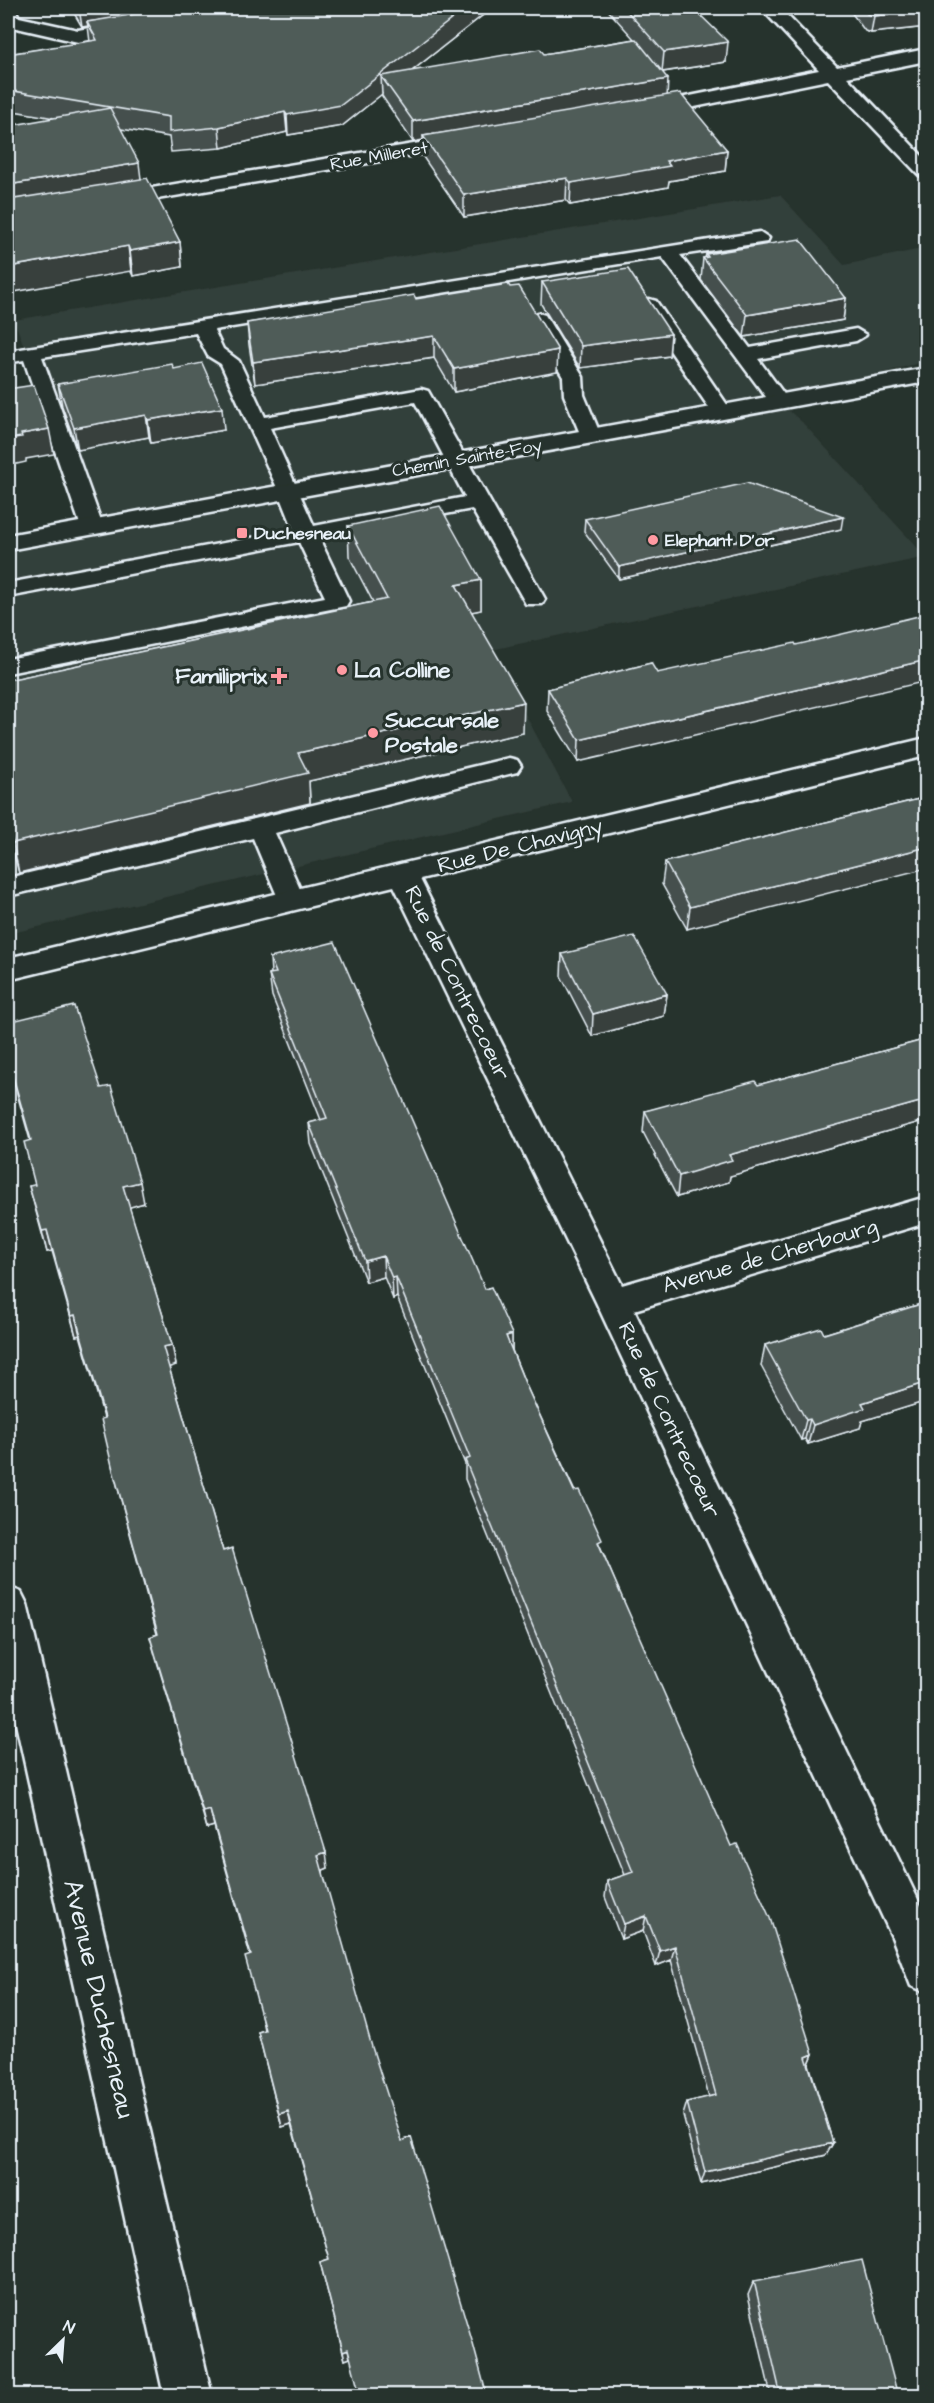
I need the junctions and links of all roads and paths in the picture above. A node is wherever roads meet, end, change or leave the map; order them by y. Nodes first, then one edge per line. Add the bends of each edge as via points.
1 (770, 8) edge
2 (8, 14) edge
3 (158, 22) edge
4 (927, 55) edge
5 (835, 74) junction
6 (625, 115) edge
7 (485, 138) edge
8 (927, 171) edge
9 (89, 205) edge
10 (760, 238) dead end
11 (667, 251) junction
12 (617, 259) junction
13 (512, 276) junction
14 (203, 326) junction
15 (856, 335) dead end
16 (31, 353) junction
17 (745, 355) junction
18 (8, 357) edge
19 (927, 375) edge
20 (779, 402) junction
21 (722, 412) junction
22 (258, 424) junction
23 (591, 436) junction
24 (455, 461) junction
25 (289, 490) junction
26 (478, 501) junction
27 (92, 527) junction
28 (306, 534) junction
29 (8, 543) edge
30 (8, 590) edge
31 (534, 599) dead end
32 (8, 666) edge
33 (927, 747) edge
34 (509, 766) dead end
35 (261, 828) junction
36 (403, 874) junction
37 (8, 887) edge
38 (291, 898) junction
39 (8, 969) edge
40 (927, 1210) edge
41 (613, 1302) junction
42 (8, 1604) edge
43 (919, 1925) edge
44 (927, 1971) edge
45 (188, 2396) edge

1 - 5 street
2 - 3 street via 12,21 78,36
4 - 5 street
5 - 6 street
5 - 8 street
7 - 9 street, Rue Milleret
10 - 11 lane
11 - 12 lane
11 - 17 lane
12 - 13 lane
12 - 21 lane
13 - 14 lane
13 - 23 lane via 573,377 574,395
14 - 16 lane
14 - 22 lane via 215,352 229,361
15 - 17 lane
16 - 18 lane
16 - 27 lane
17 - 20 lane
19 - 20 street, Chemin Sainte-Foy
20 - 21 street, Chemin Sainte-Foy
21 - 23 street, Chemin Sainte-Foy
22 - 24 lane via 421,395
22 - 25 lane
23 - 24 street, Chemin Sainte-Foy
24 - 25 street, Chemin Sainte-Foy
24 - 26 lane
25 - 27 street, Chemin Sainte-Foy
25 - 28 lane
26 - 28 lane
26 - 31 lane
27 - 29 street, Chemin Sainte-Foy
28 - 30 lane
28 - 32 lane via 338,601
33 - 36 street, Rue De Chavigny
34 - 35 lane
35 - 37 lane
35 - 38 lane
36 - 38 street, Rue De Chavigny
36 - 41 street, Rue de Contrecoeur
38 - 39 street, Rue De Chavigny
40 - 41 street, Avenue de Cherbourg
41 - 43 street, Rue de Contrecoeur
42 - 45 street, Avenue Duchesneau
43 - 44 street, Rue de Contrecoeur

